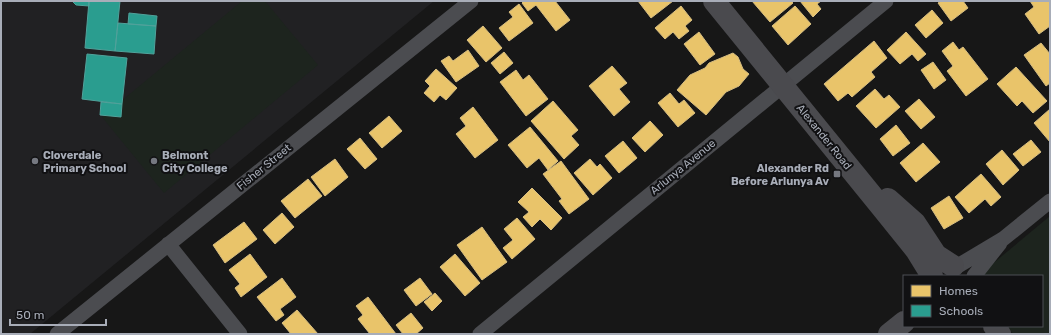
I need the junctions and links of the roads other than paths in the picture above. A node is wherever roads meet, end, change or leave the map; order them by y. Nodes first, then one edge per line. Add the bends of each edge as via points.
1 (471, 1) edge
2 (714, 1) edge
3 (727, 1) edge
4 (886, 1) edge
5 (786, 82) junction
6 (1050, 201) edge
7 (168, 244) junction
8 (957, 272) edge
9 (931, 275) edge
10 (903, 323) edge
11 (57, 334) edge
12 (240, 334) edge
13 (480, 334) edge
14 (889, 334) edge

1 - 7 street, Fisher Street
2 - 5 main road, Alexander Road
3 - 5 main road, Alexander Road
4 - 5 street, Arlunya Avenue
5 - 8 main road, Alexander Road via 887,197 918,227 931,250
5 - 9 main road, Alexander Road via 916,250
5 - 13 street, Arlunya Avenue
6 - 8 street
7 - 11 street, Fisher Street
7 - 12 street
10 - 14 main road

